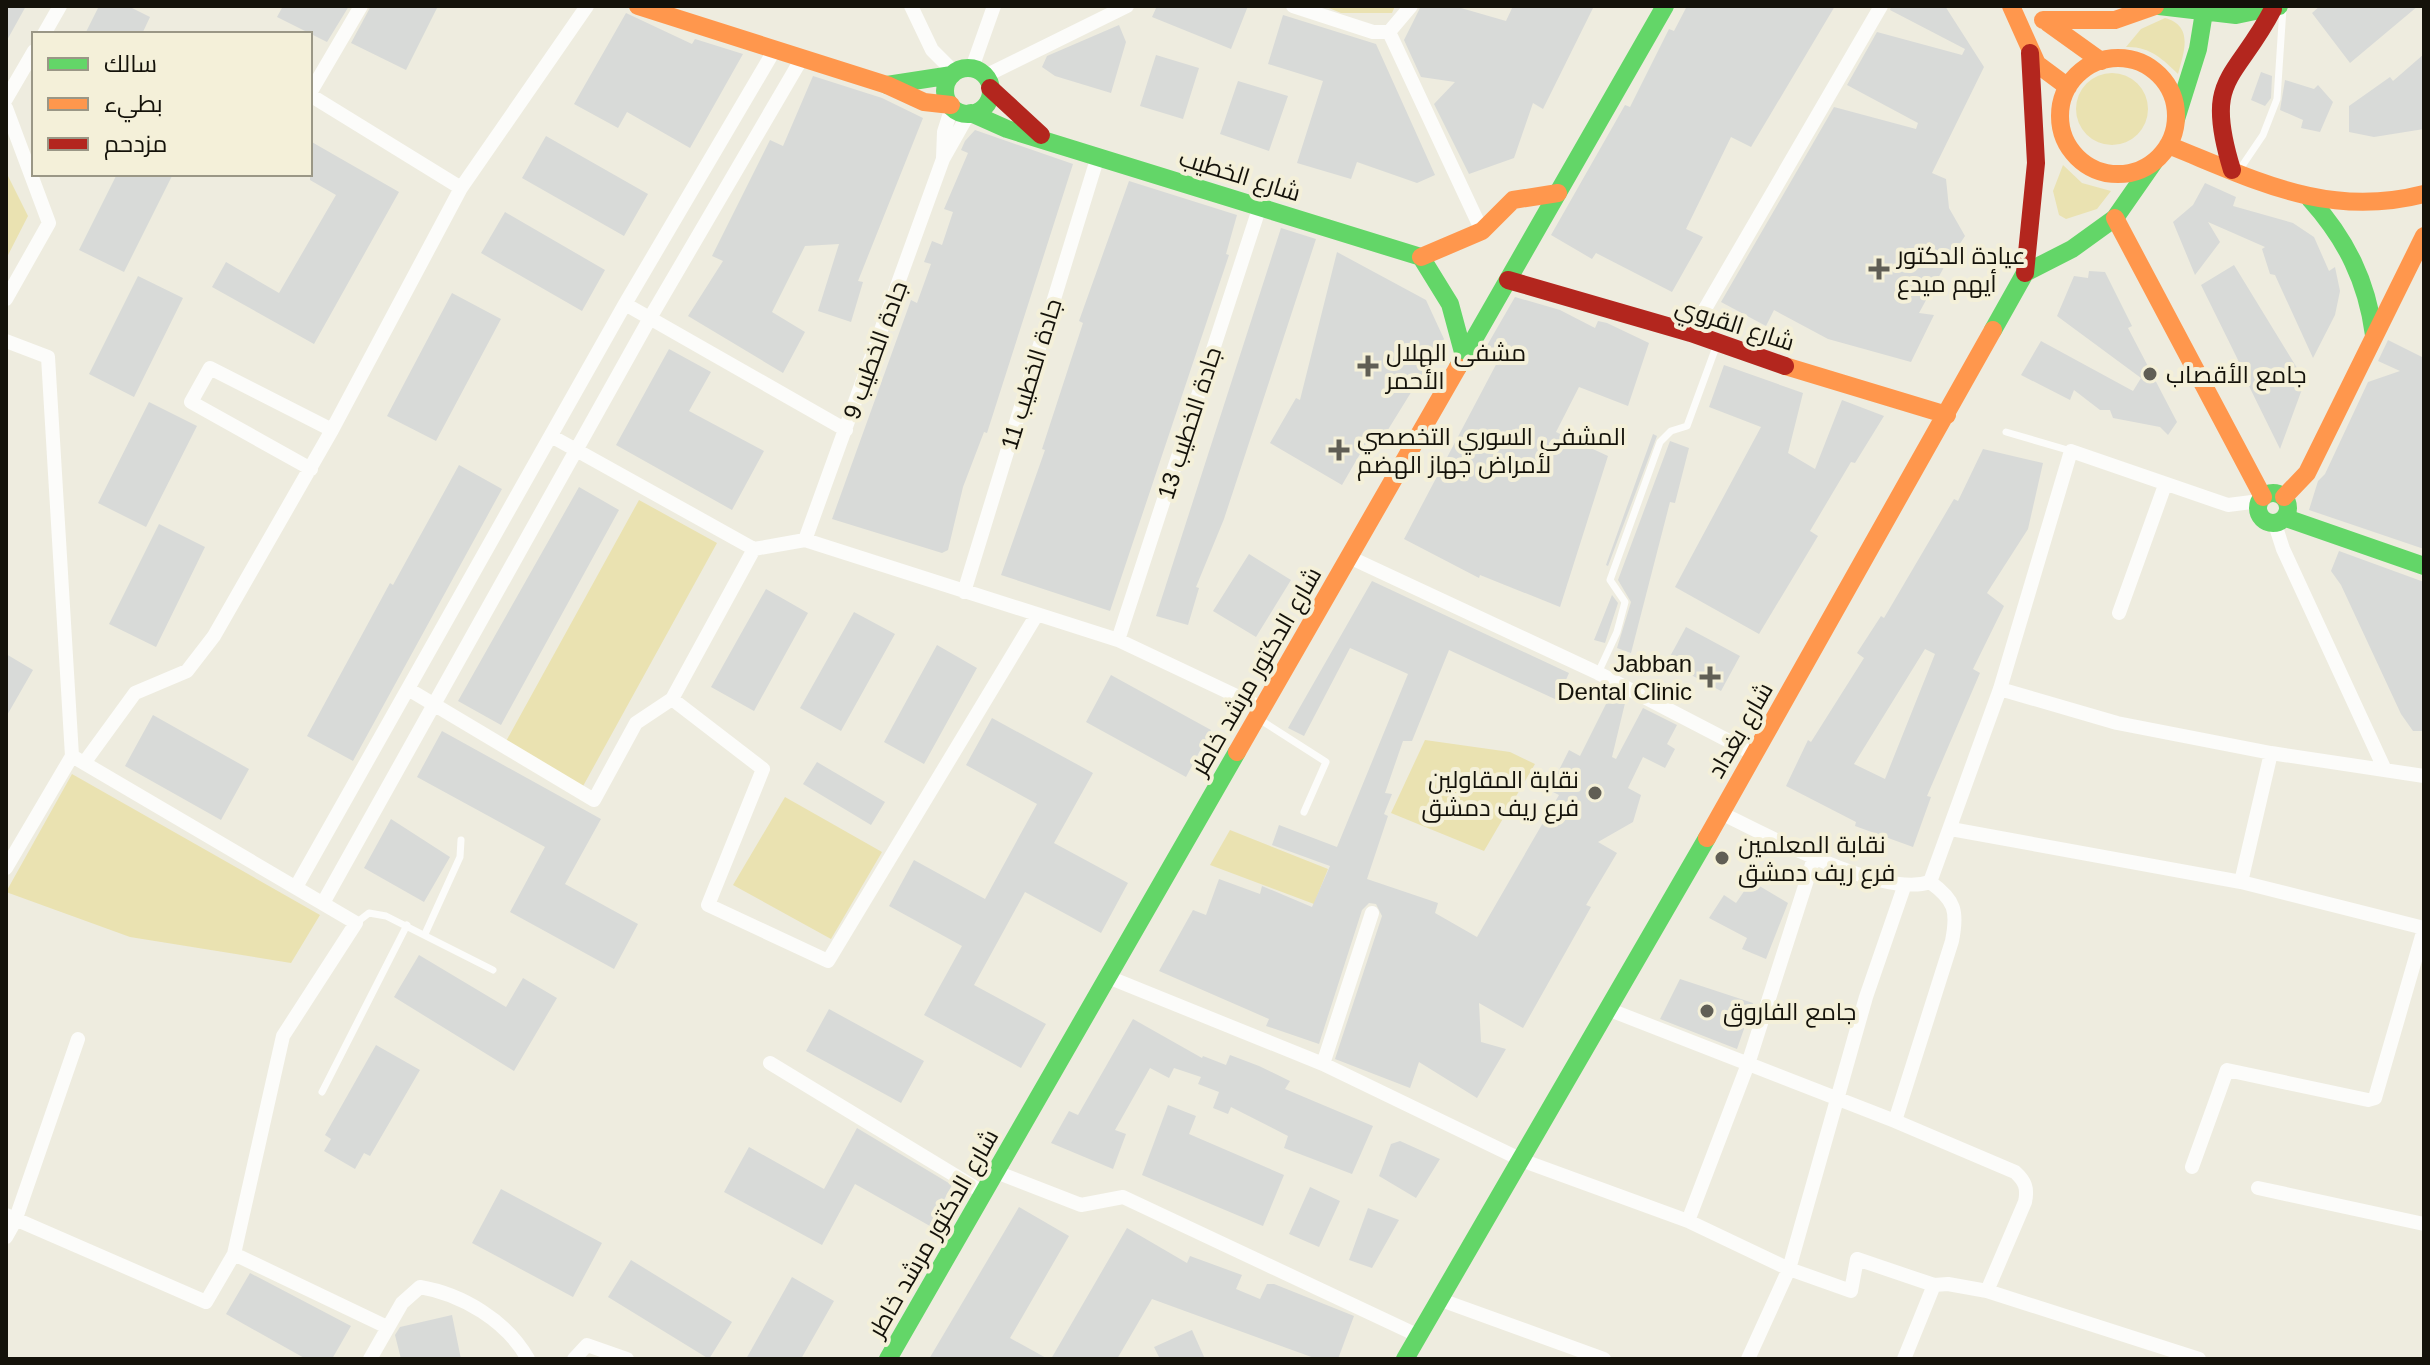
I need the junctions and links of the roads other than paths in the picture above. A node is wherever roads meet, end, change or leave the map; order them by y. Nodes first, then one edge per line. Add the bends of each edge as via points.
1 (60, 6) edge
2 (361, 6) edge
3 (587, 6) edge
4 (638, 6) edge
5 (911, 6) edge
6 (994, 6) edge
7 (1127, 6) edge
8 (1293, 6) edge
9 (1411, 6) edge
10 (1665, 6) edge
11 (1881, 6) edge
12 (2011, 6) edge
13 (2019, 6) edge
14 (2157, 6) edge
15 (2278, 7) edge
16 (2204, 9) edge
17 (2043, 20) junction
18 (45, 32) edge
19 (1389, 32) junction
20 (775, 49) junction
21 (2030, 53) junction
22 (32, 54) edge
23 (802, 58) junction
24 (2104, 60) junction
25 (971, 76) junction
26 (887, 85) junction
27 (2068, 87) junction
28 (312, 91) edge
29 (312, 95) edge
30 (6, 99) edge
31 (6, 108) edge
32 (961, 110) junction
33 (2176, 122) junction
34 (1045, 139) junction
35 (2168, 145) junction
36 (1098, 156) junction
37 (2154, 162) junction
38 (2235, 171) junction
39 (461, 188) junction
40 (1558, 193) junction
41 (2424, 194) edge
42 (2310, 199) junction
43 (1260, 206) junction
44 (2115, 218) junction
45 (1482, 231) junction
46 (2424, 236) edge
47 (1421, 257) junction
48 (2025, 273) junction
49 (1508, 280) junction
50 (6, 299) edge
51 (625, 304) junction
52 (650, 318) junction
53 (1691, 333) junction
54 (2374, 336) junction
55 (6, 341) edge
56 (1717, 345) junction
57 (1464, 356) junction
58 (1947, 415) junction
59 (332, 430) junction
60 (846, 430) junction
61 (2006, 432) dead end
62 (551, 436) junction
63 (576, 450) junction
64 (2071, 451) junction
65 (311, 469) junction
66 (2165, 485) junction
67 (2284, 497) junction
68 (2261, 499) junction
69 (2280, 521) junction
70 (805, 540) junction
71 (754, 549) junction
72 (1349, 557) junction
73 (2424, 566) edge
74 (964, 592) junction
75 (2119, 613) dead end
76 (1036, 616) junction
77 (1118, 640) junction
78 (1598, 673) junction
79 (408, 689) junction
80 (2000, 689) junction
81 (672, 699) junction
82 (434, 705) junction
83 (1260, 713) junction
84 (2271, 753) junction
85 (1754, 754) junction
86 (78, 759) junction
87 (2385, 770) junction
88 (2424, 776) edge
89 (1304, 812) dead end
90 (1721, 813) junction
91 (1951, 829) junction
92 (461, 840) dead end
93 (1814, 858) junction
94 (6, 868) edge
95 (1930, 882) junction
96 (2241, 882) junction
97 (296, 887) junction
98 (1904, 887) junction
99 (323, 903) junction
100 (1372, 913) dead end
101 (356, 923) junction
102 (407, 925) junction
103 (2424, 928) edge
104 (425, 934) junction
105 (493, 970) dead end
106 (1108, 977) junction
107 (1610, 1010) junction
108 (78, 1039) dead end
109 (770, 1063) dead end
110 (1323, 1064) junction
111 (1748, 1064) junction
112 (322, 1092) dead end
113 (1839, 1101) junction
114 (1895, 1121) junction
115 (1524, 1161) junction
116 (2192, 1167) dead end
117 (996, 1172) junction
118 (2258, 1188) dead end
119 (984, 1193) junction
120 (11, 1218) edge
121 (1688, 1221) junction
122 (2424, 1224) edge
123 (6, 1237) edge
124 (234, 1254) junction
125 (1789, 1269) junction
126 (1934, 1285) junction
127 (1987, 1291) junction
128 (1441, 1300) junction
129 (387, 1327) junction
130 (1419, 1336) junction
131 (1557, 1352) edge
132 (370, 1359) edge
133 (528, 1359) edge
134 (574, 1359) edge
135 (627, 1359) edge
136 (888, 1359) edge
137 (1405, 1359) edge
138 (1604, 1359) edge
139 (1748, 1359) edge
140 (1904, 1359) edge
141 (2199, 1359) edge

1 - 18 street
2 - 28 street
3 - 39 street
4 - 20 main road, شارع الخطيب
5 - 25 street via 932,50
6 - 25 street
7 - 25 street
8 - 19 street via 1373,32
9 - 19 street
10 - 40 main road, شارع الدكتور مرشد خاطر
11 - 53 street
12 - 21 main road
13 - 17 main road
14 - 16 main road
14 - 17 main road via 2115,20
14 - 24 main road
15 - 16 main road
15 - 38 lane via 2277,99 2263,135
15 - 38 main road via 2231,68 2220,96 2219,126
16 - 33 main road
17 - 24 main road
19 - 45 street
20 - 23 main road, شارع الخطيب
20 - 51 street
21 - 27 main road via 2041,71
21 - 48 main road via 2037,164
22 - 30 street
23 - 26 main road, شارع الخطيب
23 - 52 street
24 - 27 main road
24 - 33 main road via 2137,61 2151,68 2170,91
25 - 26 main road, شارع الخطيب via 919,77
25 - 32 main road via 946,90
25 - 32 main road via 986,105
25 - 34 main road, شارع الخطيب
26 - 32 main road, شارع الخطيب via 924,102
27 - 37 main road via 2061,126 2080,160 2117,175
29 - 39 street
31 - 50 street via 49,223
32 - 34 main road, شارع الخطيب
32 - 60 street, جادة الخطيب 9
33 - 35 main road
34 - 36 main road, شارع الخطيب
35 - 37 main road
35 - 38 main road
36 - 43 main road, شارع الخطيب
36 - 74 street, جادة الخطيب 11
37 - 44 main road
38 - 42 main road
39 - 59 street
40 - 45 main road via 1513,200
40 - 49 main road, شارع الدكتور مرشد خاطر
41 - 42 main road via 2370,206
42 - 54 main road via 2356,261 2369,298
43 - 47 main road, شارع الخطيب
43 - 77 street, جادة الخطيب 13
44 - 48 main road via 2072,249
44 - 68 main road
45 - 47 main road
46 - 54 main road
47 - 57 main road via 1456,313
48 - 58 main road, شارع بغداد
49 - 53 main road, شارع القروي
49 - 57 main road, شارع الدكتور مرشد خاطر
51 - 52 street
51 - 62 street
52 - 60 street
52 - 63 street
53 - 56 main road, شارع القروي
54 - 67 main road via 2307,473
55 - 86 street via 48,357
56 - 58 main road, شارع القروي
56 - 78 lane via 1687,426 1660,442 1628,529 1610,580 1625,602
57 - 72 main road, شارع الدكتور مرشد خاطر
58 - 85 main road, شارع بغداد
59 - 65 street
59 - 65 street via 210,368 191,402
60 - 70 street, جادة الخطيب 9
61 - 64 lane
62 - 63 street
62 - 79 street
63 - 71 street
63 - 82 street
64 - 66 street
64 - 80 street
65 - 86 street via 214,636 187,671 135,693
66 - 68 street via 2228,505
66 - 75 street
67 - 68 main road via 2273,493
67 - 69 main road via 2289,507
68 - 69 main road via 2261,517
69 - 73 main road
69 - 87 street via 2283,549
70 - 71 street
70 - 74 street
71 - 81 street
72 - 78 street
72 - 83 main road, شارع الدكتور مرشد خاطر
74 - 76 street
76 - 77 street
76 - 81 street via 828,961 708,905 763,769
77 - 83 street
78 - 85 street
79 - 82 street
79 - 97 street
80 - 84 street via 2117,723
80 - 91 street
81 - 82 street via 636,723 594,800
82 - 99 street
83 - 89 lane via 1326,762
83 - 106 main road, شارع الدكتور مرشد خاطر
84 - 87 street
84 - 96 street
85 - 90 main road, شارع بغداد
86 - 94 street
86 - 97 street
87 - 88 street
90 - 93 street
90 - 107 main road, شارع بغداد
91 - 95 street
91 - 96 street
92 - 104 lane via 460,857
93 - 98 street
93 - 111 street
95 - 98 street
95 - 114 street via 1951,897 1957,915
96 - 103 street
97 - 99 street
98 - 113 street via 1866,997
99 - 101 street
100 - 110 street
101 - 102 lane via 369,913
101 - 124 street via 283,1036
102 - 104 lane
102 - 112 lane
103 - 116 street via 2375,1098 2227,1070
104 - 105 lane
106 - 110 street
106 - 117 main road, شارع الدكتور مرشد خاطر
107 - 111 street
107 - 115 main road, شارع بغداد
108 - 120 street
109 - 119 street
110 - 115 street
111 - 113 street
111 - 121 street
113 - 114 street
113 - 125 street
114 - 127 street via 2024,1180 2025,1202
115 - 121 street
115 - 128 main road, شارع بغداد
117 - 119 main road, شارع الدكتور مرشد خاطر
117 - 130 street via 1081,1205 1123,1197
118 - 122 street
119 - 136 main road, شارع الدكتور مرشد خاطر
120 - 123 street
120 - 124 street via 206,1302
121 - 125 street
124 - 129 street
125 - 126 street via 1851,1291 1857,1259
125 - 139 street
126 - 127 street
126 - 140 street
127 - 141 street
128 - 130 main road, شارع بغداد
128 - 131 street
129 - 132 street
129 - 133 street via 420,1287 449,1292 512,1333
130 - 137 main road, شارع بغداد
131 - 138 street
134 - 135 street via 587,1345

